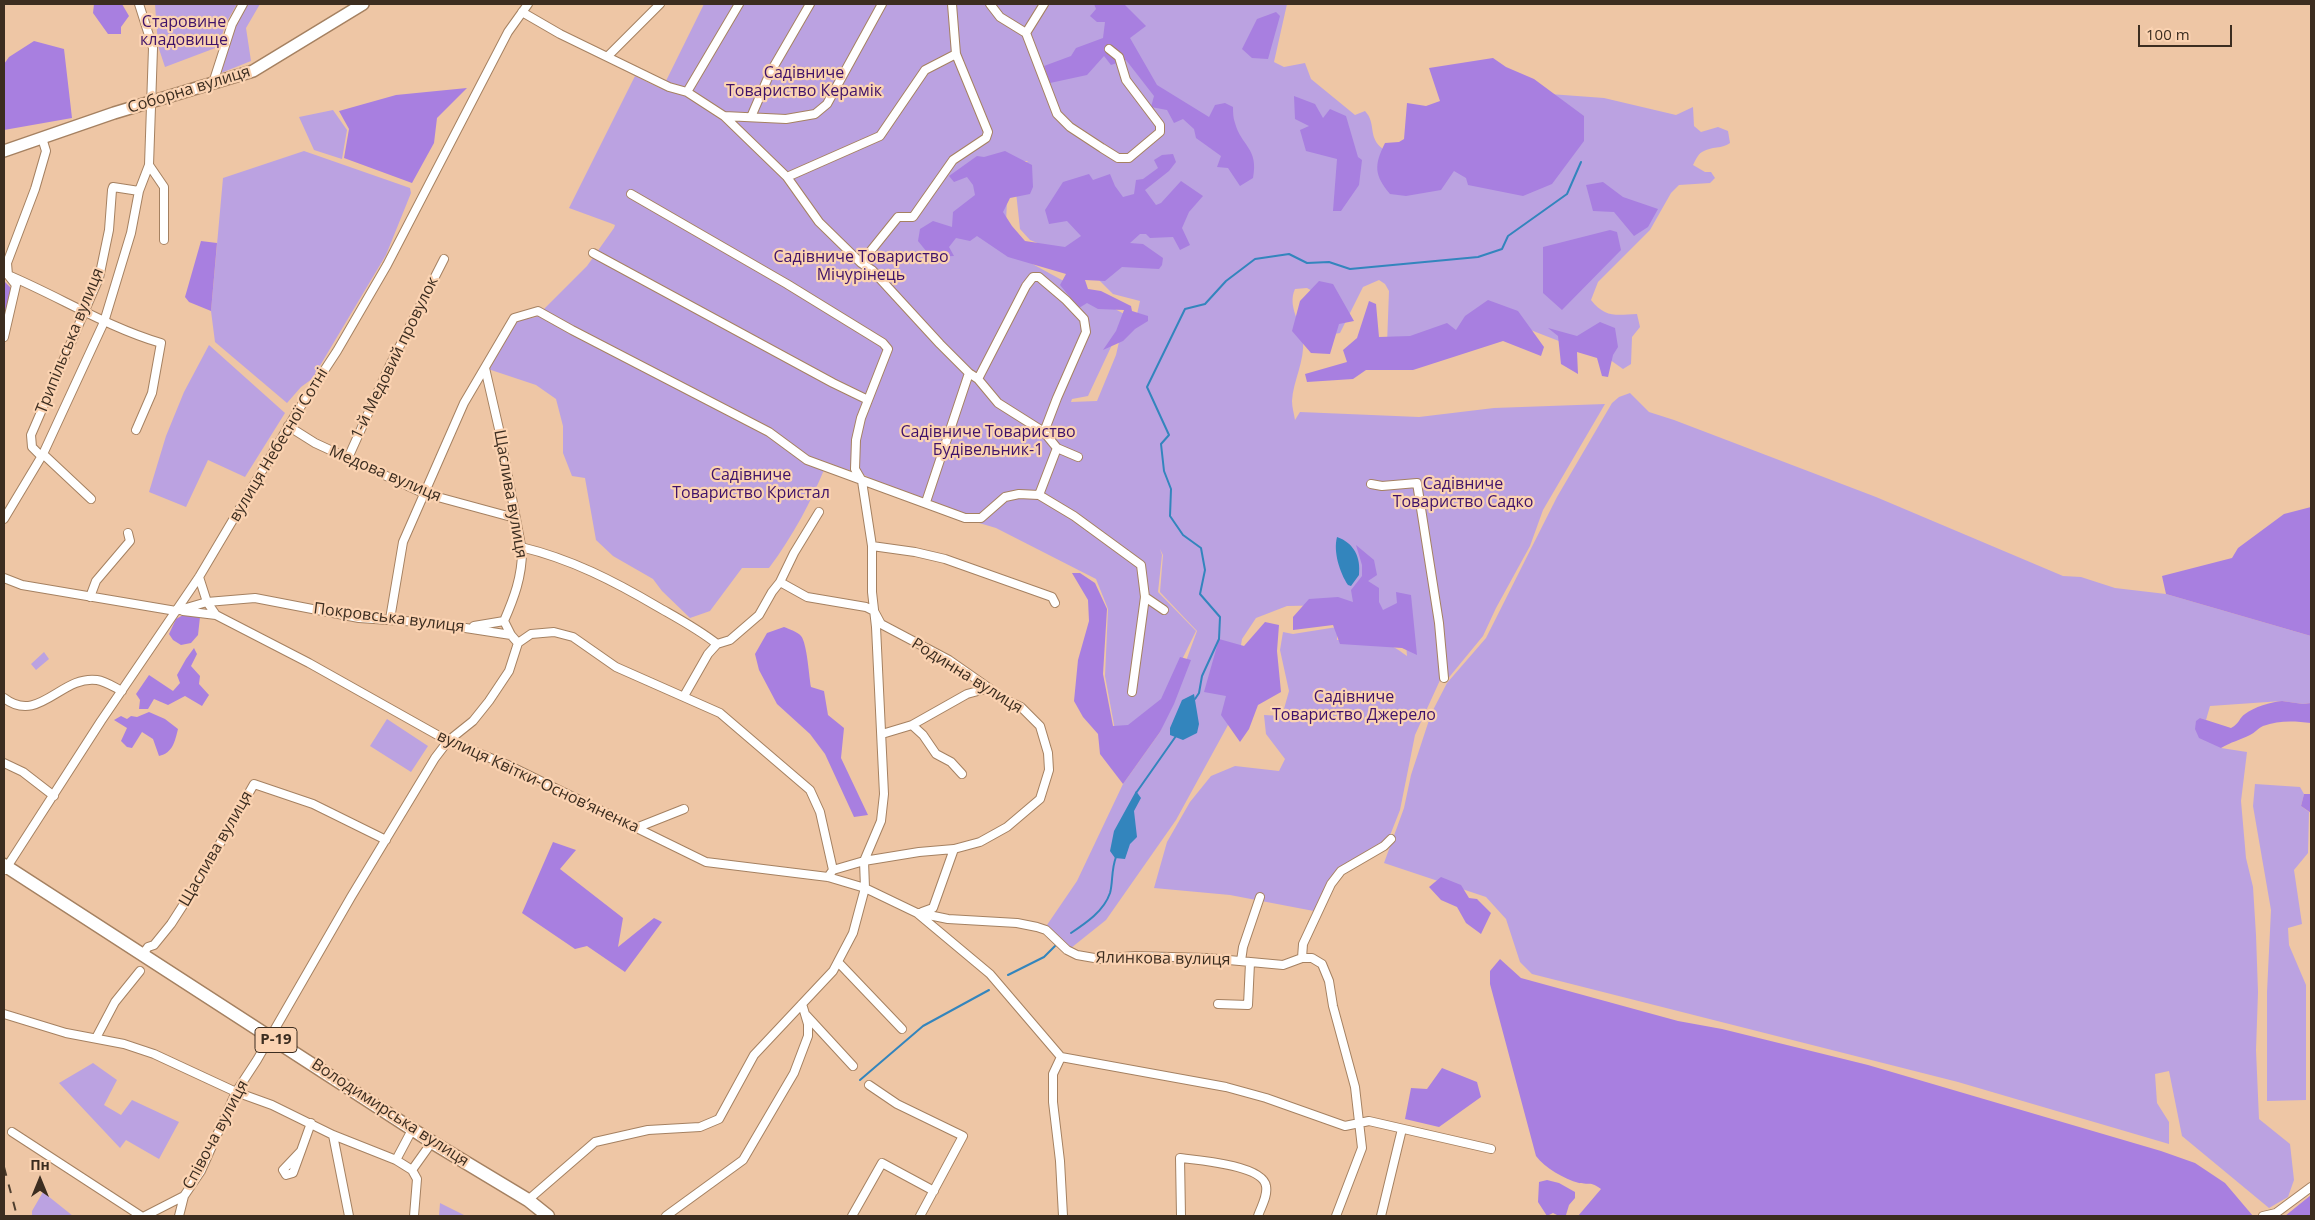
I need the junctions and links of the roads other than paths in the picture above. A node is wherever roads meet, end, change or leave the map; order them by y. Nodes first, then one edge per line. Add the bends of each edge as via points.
1 (139, 4) edge
2 (243, 4) edge
3 (363, 4) edge
4 (528, 4) edge
5 (660, 4) edge
6 (739, 4) edge
7 (810, 4) edge
8 (882, 4) edge
9 (952, 4) edge
10 (990, 4) edge
11 (1044, 4) edge
12 (522, 12) junction
13 (1026, 34) junction
14 (1109, 49) dead end
15 (956, 54) junction
16 (608, 56) junction
17 (213, 83) junction
18 (687, 92) junction
19 (152, 102) junction
20 (724, 116) junction
21 (751, 117) junction
22 (42, 138) junction
23 (4, 151) edge
24 (149, 165) junction
25 (787, 177) junction
26 (139, 191) junction
27 (631, 194) dead end
28 (164, 240) dead end
29 (593, 254) dead end
30 (444, 259) dead end
31 (861, 263) junction
32 (8, 275) junction
33 (85, 314) junction
34 (104, 322) junction
35 (4, 337) edge
36 (485, 368) junction
37 (969, 372) junction
38 (978, 379) junction
39 (868, 400) junction
40 (288, 426) junction
41 (136, 430) dead end
42 (1044, 432) junction
43 (1057, 448) junction
44 (43, 456) junction
45 (1078, 457) dead end
46 (348, 458) junction
47 (862, 480) junction
48 (1371, 484) dead end
49 (423, 493) junction
50 (1039, 495) junction
51 (91, 499) dead end
52 (926, 502) junction
53 (820, 512) dead end
54 (515, 518) junction
55 (4, 519) edge
56 (128, 533) dead end
57 (872, 546) junction
58 (521, 547) junction
59 (199, 577) junction
60 (4, 578) edge
61 (780, 582) junction
62 (90, 597) junction
63 (1145, 597) junction
64 (207, 602) junction
65 (1055, 603) dead end
66 (1164, 610) dead end
67 (176, 611) junction
68 (874, 611) junction
69 (216, 615) junction
70 (390, 619) junction
71 (504, 621) junction
72 (465, 627) junction
73 (511, 635) junction
74 (518, 643) junction
75 (717, 644) junction
76 (1444, 678) dead end
77 (989, 688) junction
78 (122, 691) junction
79 (1132, 692) dead end
80 (684, 696) junction
81 (4, 698) edge
82 (912, 725) junction
83 (882, 734) junction
84 (448, 741) junction
85 (4, 763) edge
86 (962, 774) dead end
87 (54, 796) junction
88 (684, 810) dead end
89 (636, 828) junction
90 (1391, 839) dead end
91 (386, 840) junction
92 (954, 849) junction
93 (864, 861) junction
94 (5, 867) edge
95 (833, 870) junction
96 (828, 877) junction
97 (865, 888) junction
98 (1260, 897) dead end
99 (917, 912) junction
100 (143, 954) junction
101 (1077, 955) joint
102 (1302, 958) junction
103 (1246, 962) junction
104 (839, 963) junction
105 (140, 970) dead end
106 (802, 1004) junction
107 (1218, 1004) dead end
108 (804, 1013) junction
109 (4, 1014) edge
110 (902, 1029) dead end
111 (271, 1036) junction
112 (96, 1038) junction
113 (1061, 1058) junction
114 (853, 1066) dead end
115 (869, 1085) dead end
116 (236, 1092) junction
117 (312, 1123) junction
118 (1358, 1123) junction
119 (413, 1128) junction
120 (1402, 1129) junction
121 (12, 1132) dead end
122 (333, 1135) junction
123 (432, 1142) junction
124 (1491, 1149) dead end
125 (301, 1151) dead end
126 (396, 1160) junction
127 (412, 1170) junction
128 (2311, 1187) edge
129 (934, 1191) junction
130 (184, 1196) junction
131 (528, 1200) junction
132 (2280, 1215) edge
133 (141, 1216) edge
134 (145, 1216) edge
135 (179, 1216) edge
136 (349, 1216) edge
137 (414, 1216) edge
138 (548, 1216) edge
139 (666, 1216) edge
140 (852, 1216) edge
141 (920, 1216) edge
142 (1062, 1216) edge
143 (1181, 1216) edge
144 (1258, 1216) edge
145 (1336, 1216) edge
146 (1381, 1216) edge
147 (2262, 1216) edge

1 - 19 street, Трипільська вулиця via 153,48
2 - 17 street via 232,24
3 - 17 main road, Соборна вулиця via 253,71
4 - 12 street, вулиця Небесної Сотні
5 - 16 street
6 - 18 street
7 - 21 street via 770,72
8 - 21 street via 827,104 815,114 786,119
9 - 15 street
10 - 13 street via 1000,17
11 - 13 street
12 - 16 street
12 - 40 street, вулиця Небесної Сотні via 508,32 387,265
13 - 14 street via 1058,114 1070,126 1118,158 1129,158 1160,132 1160,125 1126,80 1119,57
15 - 25 street via 925,70 880,136
15 - 31 street via 988,132 986,138 953,160 913,217 898,217
16 - 18 street via 669,87
17 - 19 main road, Соборна вулиця
18 - 20 street
19 - 22 main road, Соборна вулиця
19 - 24 street, Трипільська вулиця
20 - 21 street
20 - 25 street
22 - 23 main road, Соборна вулиця
22 - 32 street via 46,151 7,262
24 - 26 street, Трипільська вулиця
24 - 28 street via 164,187
25 - 31 street via 819,222
26 - 33 street, Трипільська вулиця via 114,187 112,190 104,256
26 - 34 street, Трипільська вулиця via 131,233
27 - 39 street via 883,343 888,349 886,357
29 - 39 street
30 - 46 street, 1-й Медовий провулок via 389,367
31 - 37 street via 872,270
32 - 33 street via 44,290
32 - 35 street via 16,285
33 - 34 street
33 - 44 street, Трипільська вулиця via 31,435 32,447
34 - 41 street via 161,343 152,393
34 - 44 street, Трипільська вулиця
36 - 47 street via 514,318 538,311 769,432 806,460
36 - 49 street via 464,402
36 - 54 street, Щаслива вулиця via 500,429
37 - 38 street
37 - 52 street
38 - 42 street via 998,402
38 - 42 street via 1026,286 1033,277 1039,277 1084,320 1086,332
39 - 47 street via 856,440 855,469
40 - 46 street, Медова вулиця
40 - 59 street, вулиця Небесної Сотні
42 - 43 street
43 - 45 street
43 - 50 street
44 - 51 street, Трипільська вулиця
44 - 55 street, Трипільська вулиця
46 - 49 street, Медова вулиця
47 - 52 street
47 - 57 street
48 - 76 street via 1417,483 1436,599
49 - 54 street, Медова вулиця
49 - 70 street via 403,542
50 - 52 street via 1004,497 981,518 965,518
50 - 63 street via 1141,565
53 - 61 street
54 - 58 street, Щаслива вулиця
56 - 62 street via 130,541 96,581
57 - 65 street via 945,559 1052,597
57 - 68 street
58 - 71 street, Щаслива вулиця via 522,568
58 - 75 street via 554,555 622,585 696,627
59 - 64 street, вулиця Квітки-Основʼяненка
59 - 67 street, вулиця Небесної Сотні
60 - 62 street, Покровська вулиця via 22,585
61 - 68 street via 807,597
61 - 75 street via 759,616 730,640
62 - 67 street, Покровська вулиця
63 - 66 street
63 - 79 street
64 - 67 street, Покровська вулиця
64 - 69 street, вулиця Квітки-Основʼяненка
64 - 70 street, Покровська вулиця via 255,598 359,618
67 - 69 street
67 - 78 street, вулиця Небесної Сотні
68 - 77 street, Родинна вулиця via 881,624 949,660
68 - 83 street
69 - 84 street, вулиця Квітки-Основʼяненка
70 - 72 street, Покровська вулиця
71 - 72 street
71 - 73 street
72 - 73 street, Покровська вулиця
73 - 74 street
74 - 80 street via 531,634 554,632 573,636 616,667
74 - 84 street via 509,670 489,701 473,721
75 - 80 street
77 - 82 street via 967,694
77 - 92 street, Родинна вулиця via 1004,701 1021,707 1040,726 1049,770 1040,799 1007,827 980,842
78 - 81 street via 97,680 71,685 30,706 20,707
78 - 87 street, вулиця Небесної Сотні
80 - 95 street via 720,713 810,790 820,812
82 - 83 street
82 - 86 street via 936,754 951,762
83 - 93 street via 884,794 881,821
84 - 89 street, вулиця Квітки-Основʼяненка via 510,766
84 - 91 street
85 - 87 street via 23,772
87 - 94 street, вулиця Небесної Сотні
88 - 89 street
89 - 96 street, вулиця Квітки-Основʼяненка via 706,862
90 - 102 street via 1341,870 1331,884 1303,944
91 - 100 street, Щаслива вулиця via 313,804 254,784 194,889 171,924
91 - 111 street
92 - 93 street, Родинна вулиця
92 - 99 street via 933,908
93 - 95 street, Родинна вулиця
93 - 97 street
94 - 100 main road, Володимирська вулиця / Р-19
95 - 96 street
96 - 97 street, вулиця Квітки-Основʼяненка
97 - 99 street, вулиця Квітки-Основʼяненка
97 - 104 street via 853,933
98 - 103 street via 1243,947
99 - 101 street, вулиця Квітки-Основʼяненка via 948,919 1018,923 1046,930
99 - 113 street, вулиця Квітки-Основʼяненка via 990,974
100 - 111 main road, Володимирська вулиця / Р-19
101 - 103 street, Ялинкова вулиця via 1100,959 1135,956
102 - 103 street, Ялинкова вулиця via 1283,965
102 - 118 street via 1312,958 1322,964 1329,981 1355,1087
103 - 107 street, Ялинкова вулиця via 1248,1005
104 - 106 street
104 - 110 street
105 - 112 street via 115,1002
106 - 108 street
106 - 131 street via 754,1055 719,1119 700,1127 648,1130 595,1142
108 - 114 street
108 - 139 street via 808,1036 794,1074 742,1160
109 - 112 street via 66,1033
111 - 116 street, Співоча вулиця
111 - 119 main road, Володимирська вулиця / Р-19
112 - 116 street via 154,1054
113 - 118 street via 1226,1087 1345,1126
113 - 142 street via 1054,1074 1053,1102
115 - 129 street via 897,1104 963,1136
116 - 117 street
116 - 130 street, Співоча вулиця via 200,1171
117 - 122 street
117 - 125 street
118 - 120 street via 1369,1120
118 - 145 street via 1362,1148
119 - 123 main road, Володимирська вулиця / Р-19
119 - 126 street
120 - 124 street
120 - 146 street
121 - 133 street
122 - 126 street
122 - 136 street
123 - 127 street
123 - 131 main road, Володимирська вулиця / Р-19
126 - 127 street
127 - 137 street via 417,1179
128 - 132 street
129 - 140 street via 882,1163
129 - 141 street
130 - 134 street, Співоча вулиця
130 - 135 street
131 - 138 main road, Володимирська вулиця / Р-19
132 - 147 street
143 - 144 street via 1180,1158 1228,1164 1262,1178 1266,1195

